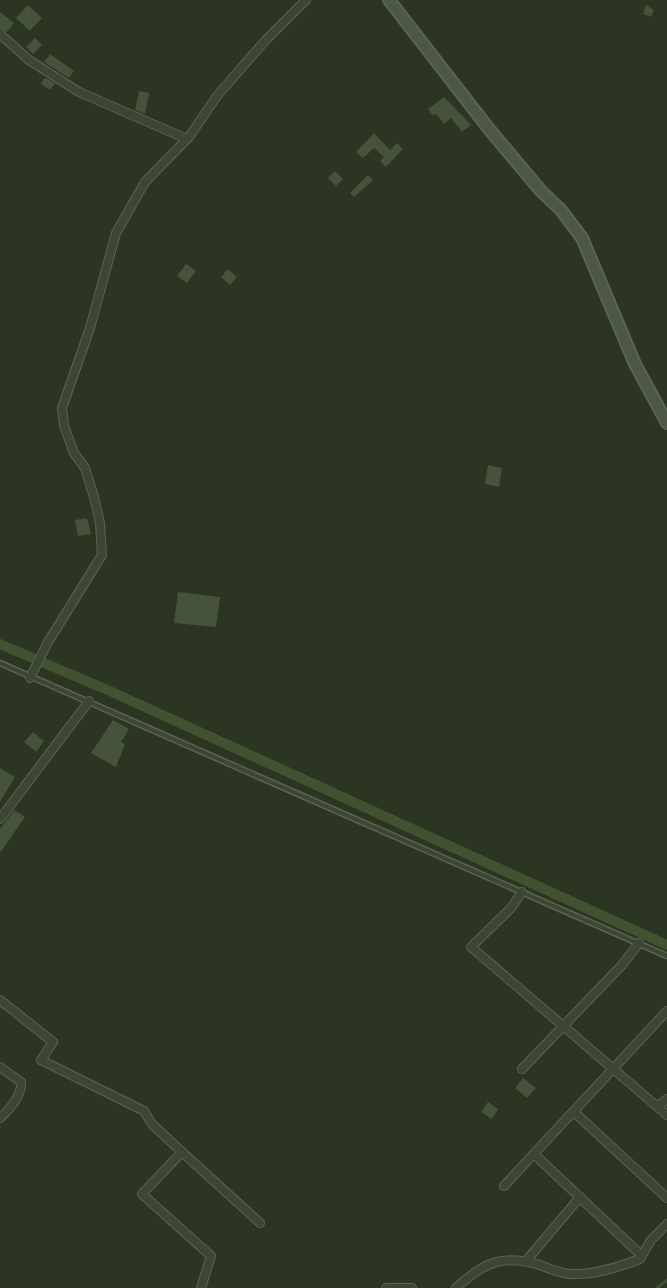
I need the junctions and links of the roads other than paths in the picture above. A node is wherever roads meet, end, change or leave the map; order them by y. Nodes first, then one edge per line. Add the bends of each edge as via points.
1 (306, 0) edge
2 (389, 0) edge
3 (0, 34) edge
4 (187, 139) junction
5 (667, 423) edge
6 (0, 663) edge
7 (32, 675) junction
8 (89, 701) junction
9 (0, 819) edge
10 (522, 892) junction
11 (639, 943) junction
12 (667, 956) edge
13 (0, 1000) edge
14 (667, 1011) edge
15 (565, 1027) junction
16 (0, 1067) edge
17 (615, 1068) junction
18 (522, 1070) dead end
19 (667, 1099) edge
20 (658, 1106) junction
21 (574, 1112) junction
22 (667, 1114) edge
23 (0, 1118) edge
24 (182, 1152) junction
25 (534, 1154) junction
26 (504, 1186) dead end
27 (580, 1197) junction
28 (667, 1198) edge
29 (260, 1223) dead end
30 (667, 1224) edge
31 (642, 1256) junction
32 (526, 1261) junction
33 (201, 1288) edge
34 (386, 1288) edge
35 (412, 1288) edge
36 (456, 1288) edge

1 - 4 street via 242,66
2 - 5 street via 489,129 582,238 635,364
3 - 4 street via 37,65 79,92
4 - 7 street via 145,182 117,233 86,344 62,408 64,426 94,497 102,555
6 - 7 lane
7 - 8 lane
8 - 9 street
8 - 10 lane
10 - 11 lane
10 - 15 street via 471,947
11 - 12 lane
11 - 15 street
13 - 24 street via 53,1042 41,1060 144,1111
14 - 17 street
15 - 17 street
15 - 18 street
16 - 23 street via 21,1082 22,1089
17 - 20 street
17 - 21 street
19 - 20 street
20 - 22 street
21 - 25 street
21 - 28 street
24 - 29 street
24 - 33 street via 142,1194 211,1256
25 - 26 street
25 - 27 street
27 - 31 street
27 - 32 street
30 - 31 street
31 - 32 street via 619,1267 570,1275
32 - 36 street via 492,1262 475,1270
34 - 35 street

